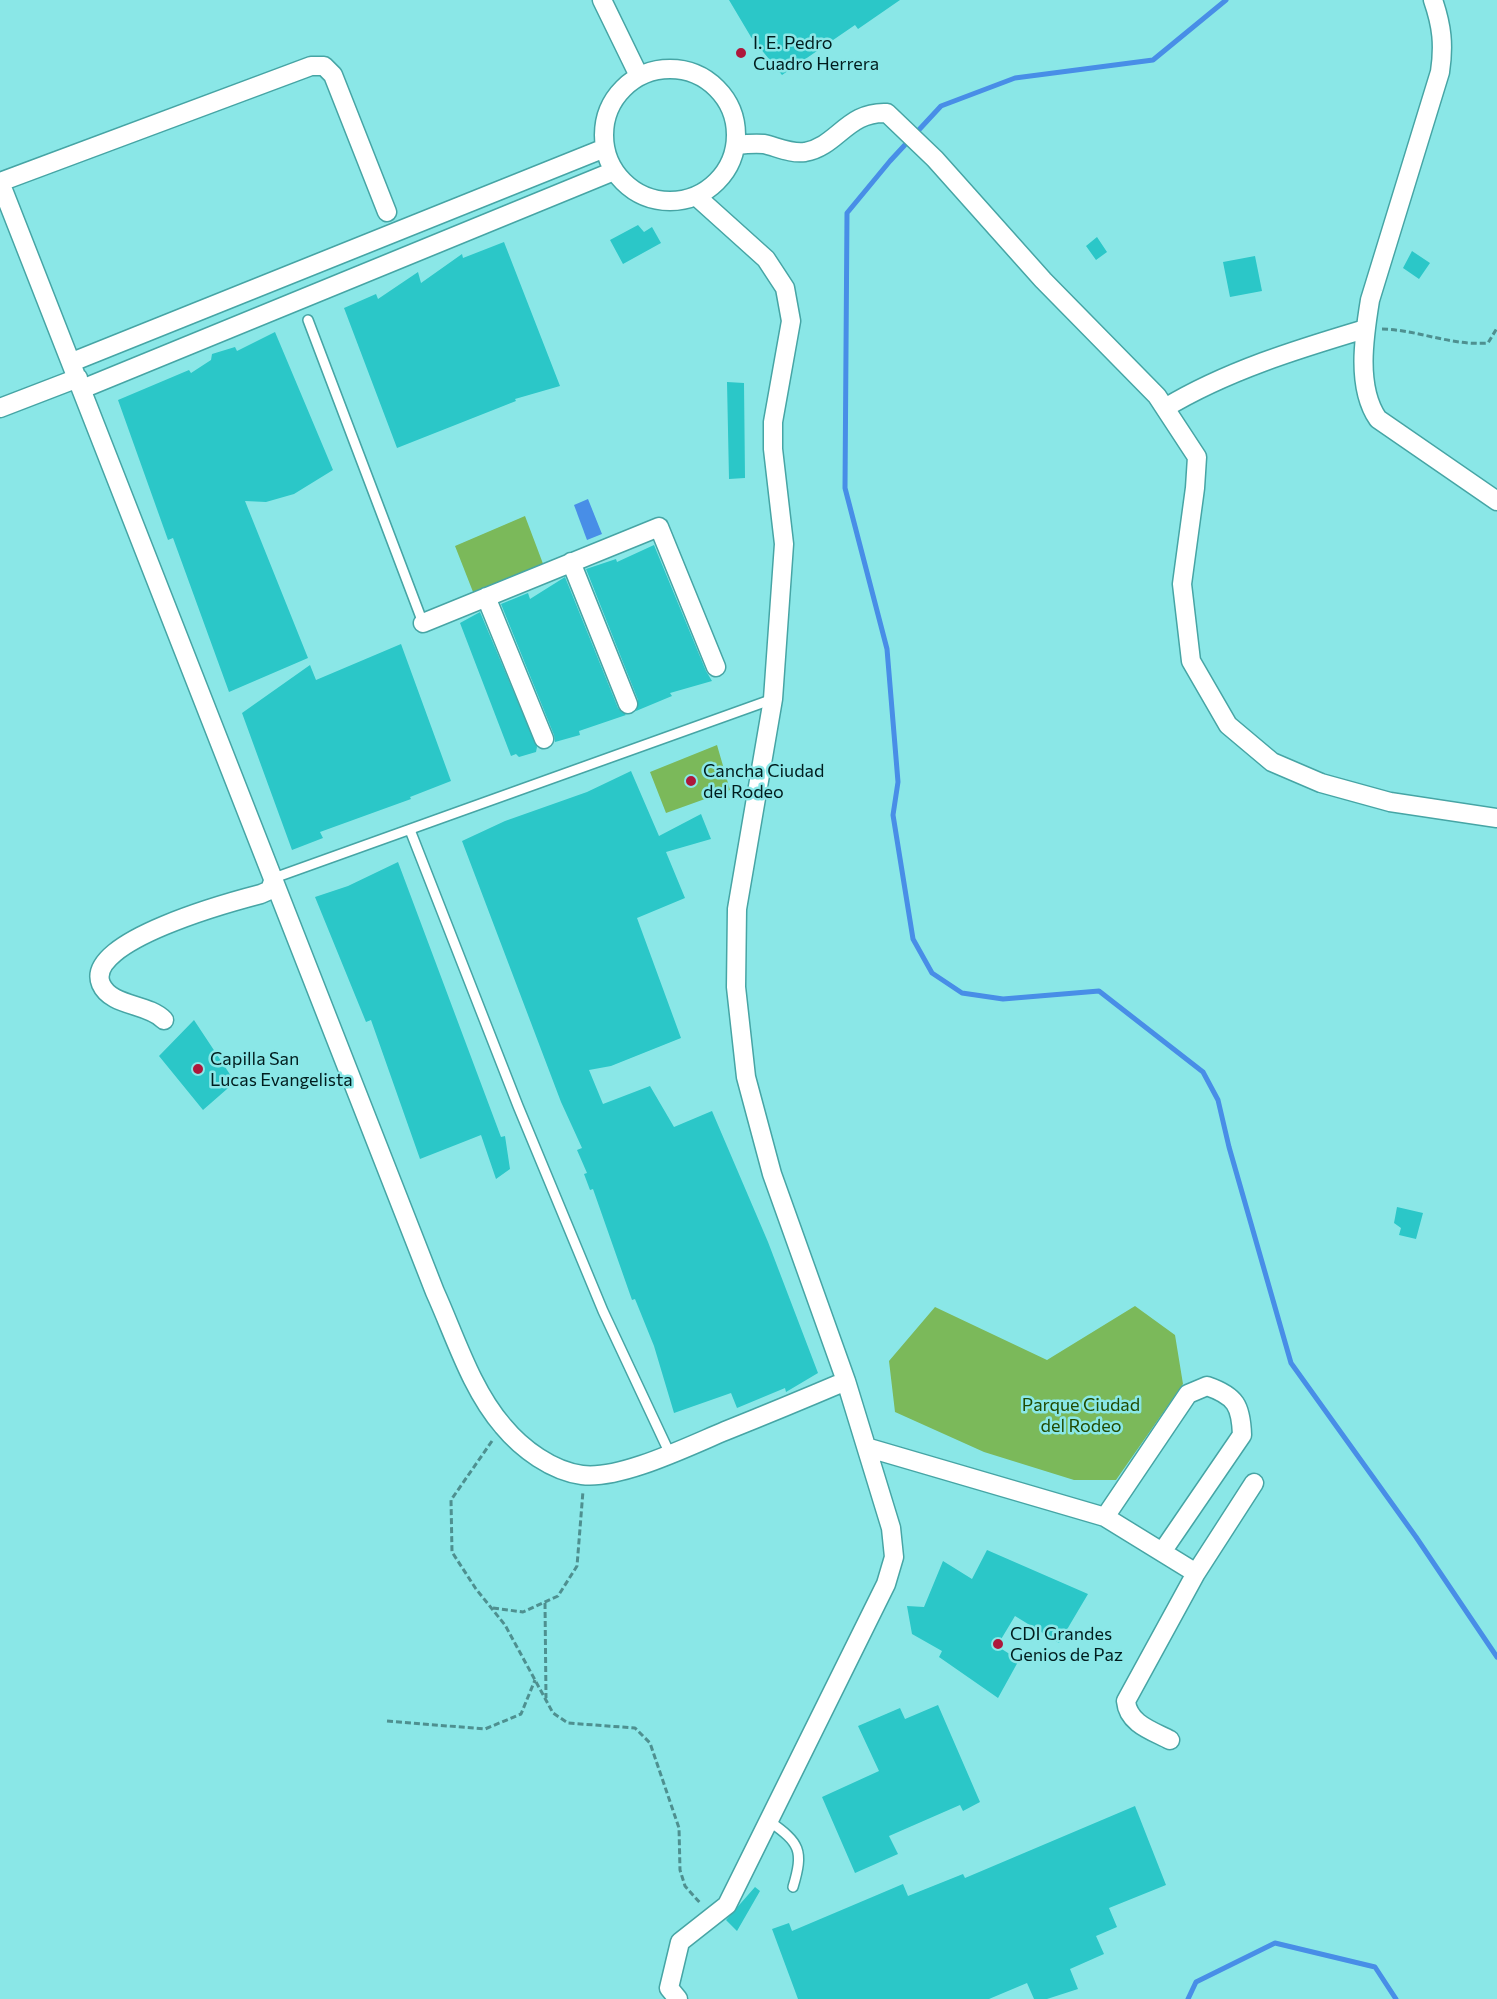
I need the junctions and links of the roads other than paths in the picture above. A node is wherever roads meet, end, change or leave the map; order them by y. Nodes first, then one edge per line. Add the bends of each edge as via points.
1 (602, 0) edge
2 (1433, 0) edge
3 (639, 76) junction
4 (736, 144) junction
5 (605, 148) junction
6 (614, 171) junction
7 (0, 182) edge
8 (696, 196) junction
9 (387, 212) dead end
10 (308, 320) dead end
11 (1365, 329) junction
12 (77, 376) junction
13 (0, 408) edge
14 (1165, 408) junction
15 (1497, 501) edge
16 (571, 562) junction
17 (486, 597) junction
18 (423, 623) joint
19 (716, 667) dead end
20 (772, 699) junction
21 (628, 704) dead end
22 (544, 739) dead end
23 (1497, 818) edge
24 (410, 830) junction
25 (274, 878) junction
26 (164, 1020) dead end
27 (846, 1381) junction
28 (868, 1448) junction
29 (670, 1454) junction
30 (1254, 1483) dead end
31 (1105, 1517) junction
32 (1162, 1552) junction
33 (1196, 1573) junction
34 (1170, 1740) dead end
35 (769, 1821) junction
36 (793, 1887) dead end
37 (678, 1999) edge

1 - 3 street
2 - 11 street via 1444,44 1440,72 1376,275
3 - 4 street via 662,69 686,70 709,80 726,98 736,126
3 - 5 street via 622,89 610,106 604,127
4 - 8 street via 723,175
4 - 14 street via 763,144 805,152 820,146 856,118 871,112 887,113 935,159
5 - 6 street
5 - 12 street
6 - 8 street via 650,198 673,201
6 - 12 street
7 - 9 street via 311,66 324,66 333,75
7 - 12 street
8 - 20 street via 766,259 785,288 791,321 773,422 772,449 784,544
10 - 18 lane
11 - 14 street via 1213,383
11 - 15 street via 1365,391 1377,419
12 - 13 street
12 - 25 street
14 - 23 street via 1197,457 1182,584 1191,661 1228,725 1272,762 1321,783 1390,801
16 - 17 street
16 - 19 street via 659,527
16 - 21 street
17 - 18 street
17 - 22 street
20 - 24 lane
20 - 27 street via 737,909 737,998 746,1077 772,1174
24 - 25 lane
24 - 29 lane via 518,1107 603,1311
25 - 26 street via 270,890 189,915 126,945 109,960 100,979 105,990 148,1008
25 - 29 street via 435,1293 478,1388 502,1425 527,1450 559,1469 584,1475 620,1471
27 - 28 street
27 - 29 street
28 - 31 street
28 - 35 street via 891,1528 894,1557 886,1584
30 - 33 street
31 - 32 street
31 - 32 street via 1188,1394 1207,1386 1226,1393 1241,1412 1242,1435
32 - 33 street
33 - 34 street via 1126,1701 1127,1712 1134,1721
35 - 36 lane via 800,1851
35 - 37 street via 727,1905 680,1942 669,1988

